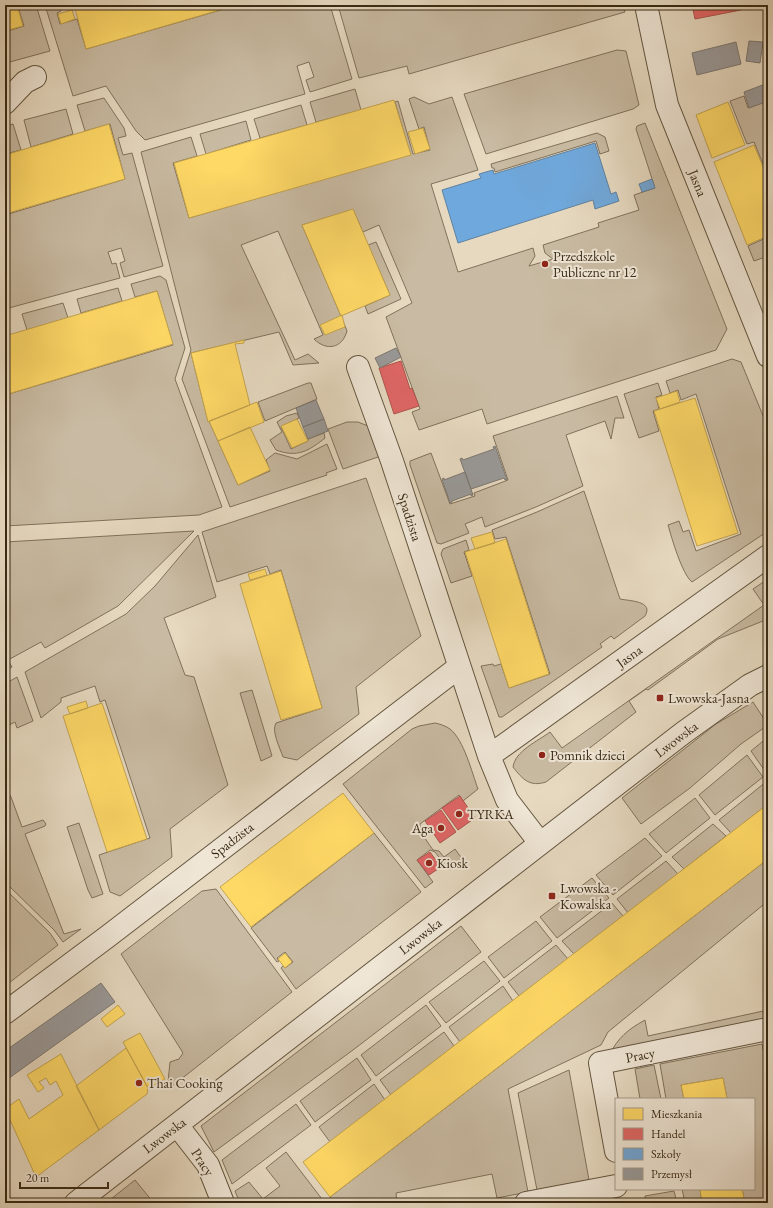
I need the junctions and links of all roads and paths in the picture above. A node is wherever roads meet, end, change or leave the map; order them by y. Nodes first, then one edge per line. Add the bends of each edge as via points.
1 (646, 5) edge
2 (35, 77) dead end
3 (5, 103) edge
4 (768, 356) edge
5 (358, 367) dead end
6 (768, 556) edge
7 (460, 667) junction
8 (768, 676) edge
9 (489, 756) junction
10 (540, 843) junction
11 (5, 1013) edge
12 (768, 1029) edge
13 (177, 1126) junction
14 (615, 1146) edge
15 (615, 1186) edge
16 (76, 1203) edge
17 (223, 1203) edge
18 (526, 1203) edge

1 - 4 street, Jasna via 667,105
2 - 3 street via 26,82
5 - 7 street, Spadzista
6 - 9 street, Jasna
7 - 9 street, Spadzista
7 - 11 street, Spadzista
8 - 10 street, Lwowska via 750,685 683,733
9 - 10 street, Spadzista via 507,800
10 - 13 street, Lwowska
12 - 14 street, Pracy via 600,1063
13 - 16 street, Lwowska
13 - 17 street, Pracy via 208,1166
15 - 18 street

